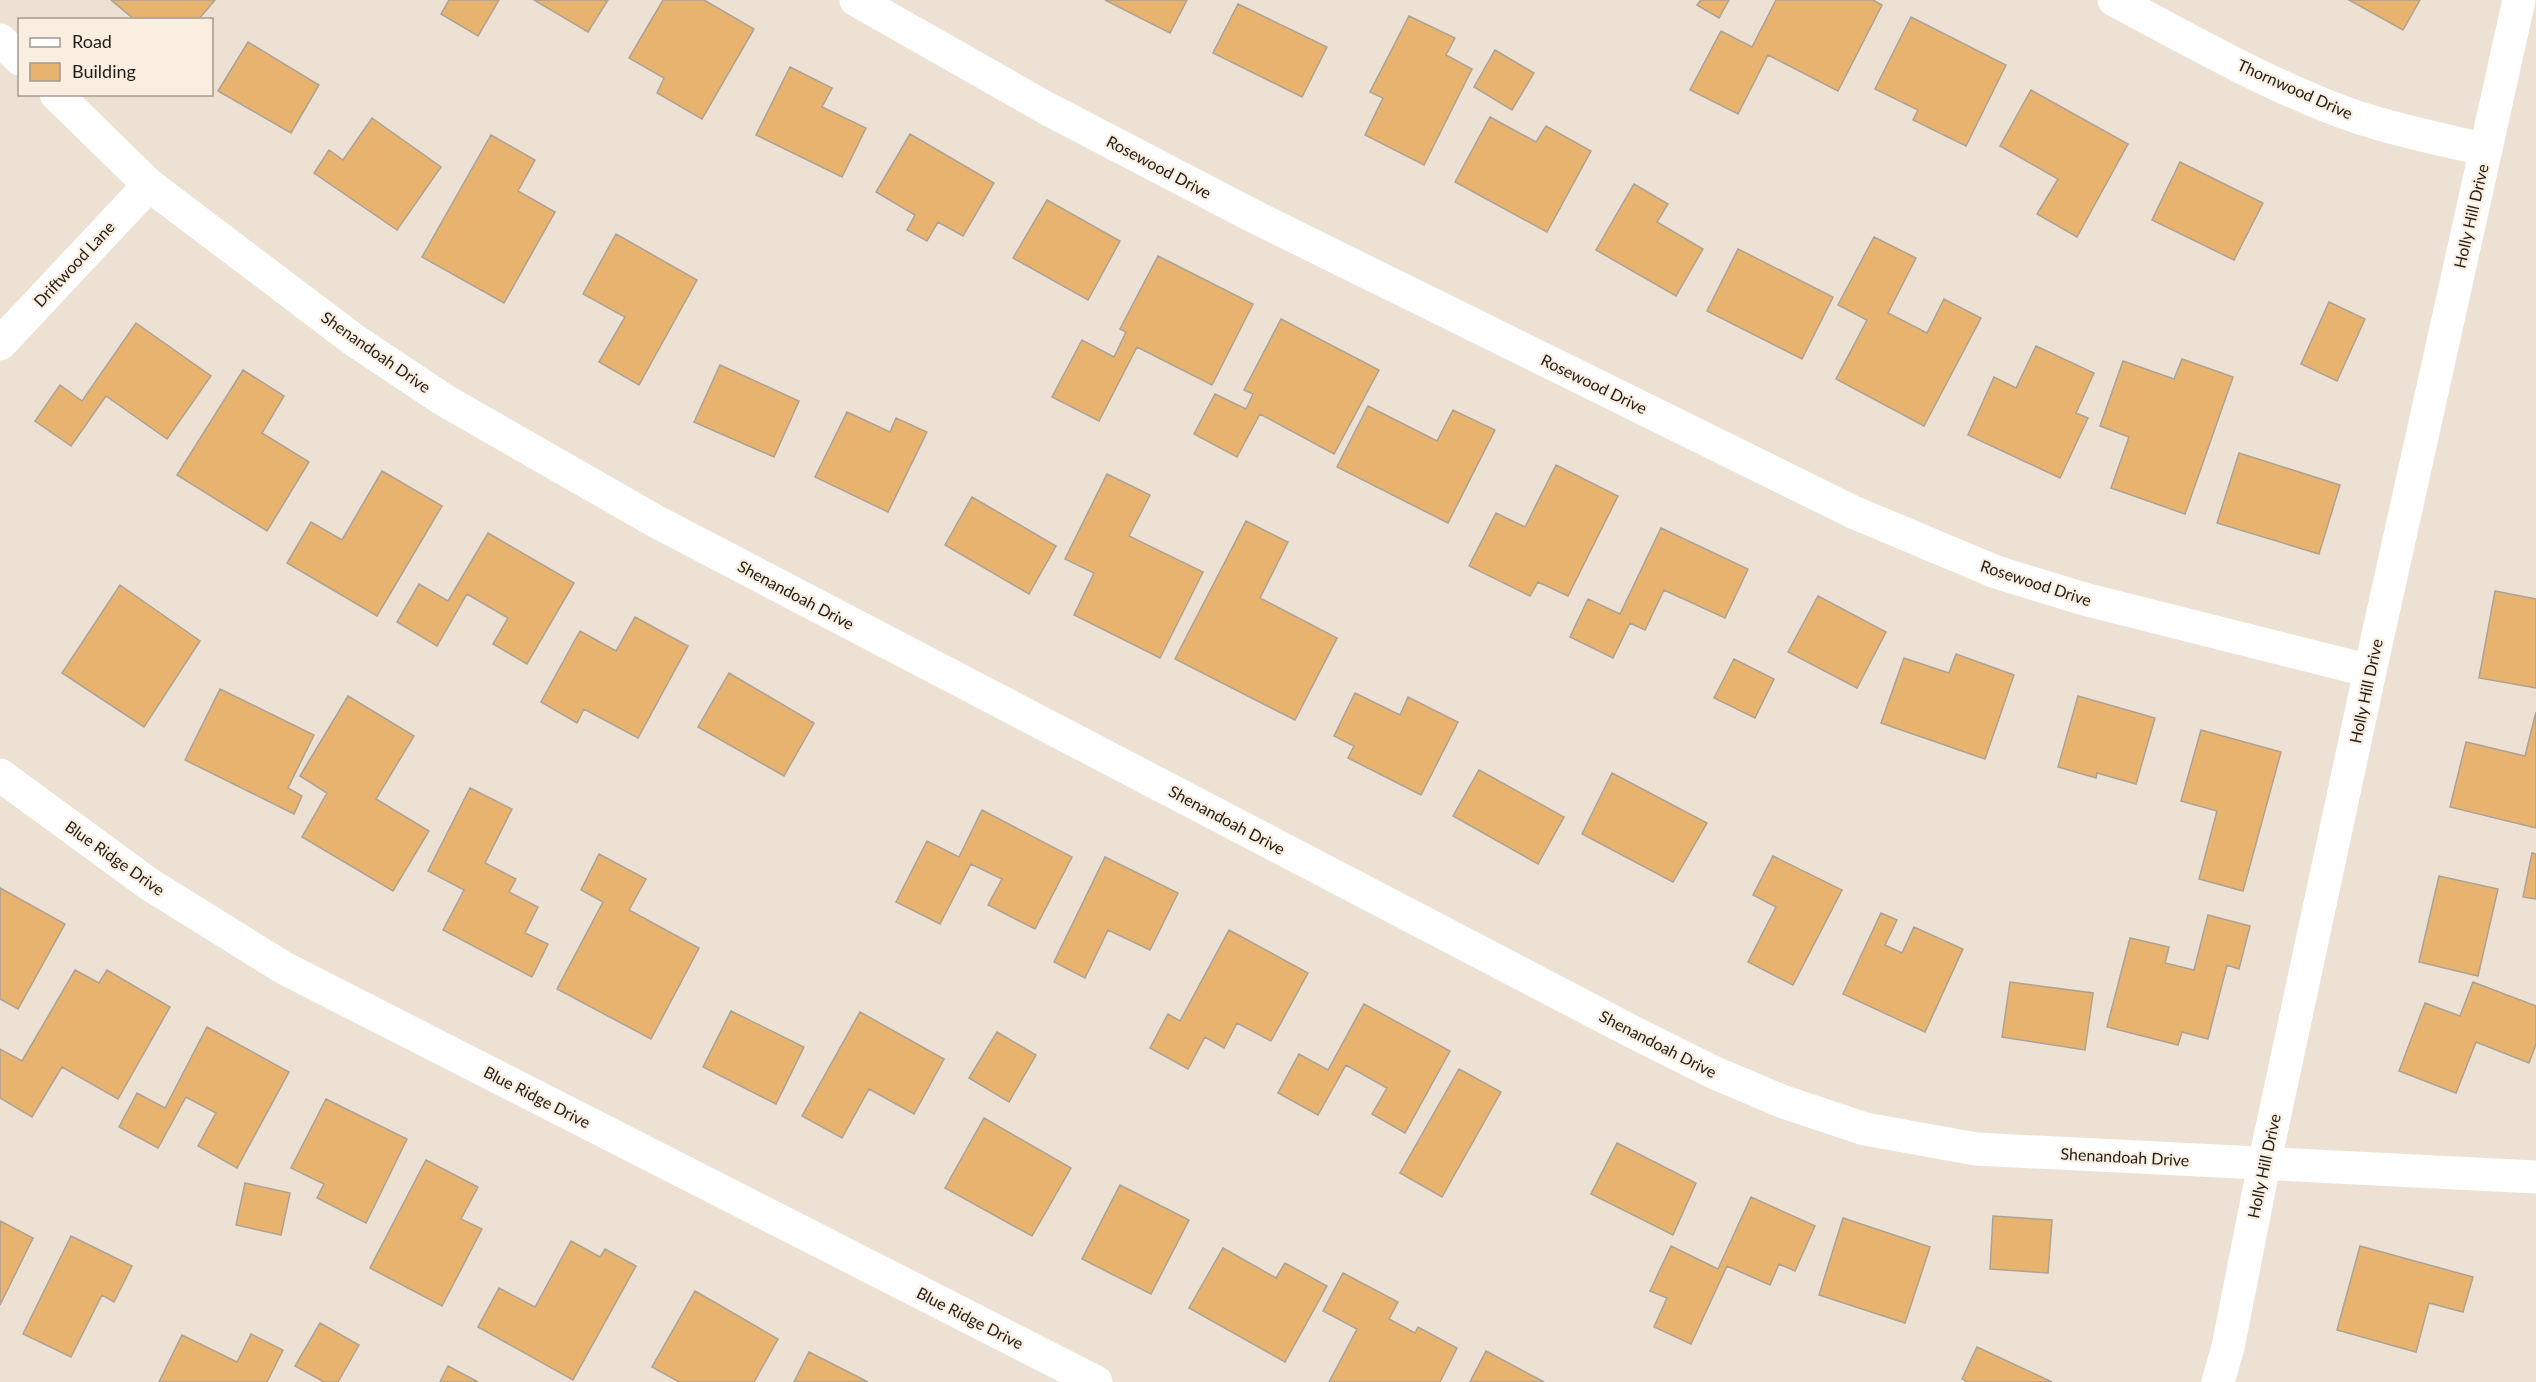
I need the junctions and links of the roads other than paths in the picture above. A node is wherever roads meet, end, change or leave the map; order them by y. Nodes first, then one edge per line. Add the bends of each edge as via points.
1 (856, 0) edge
2 (2114, 0) edge
3 (2519, 0) edge
4 (0, 40) edge
5 (18, 57) edge
6 (58, 96) edge
7 (2486, 150) junction
8 (148, 185) junction
9 (0, 344) edge
10 (2370, 671) junction
11 (0, 775) edge
12 (2264, 1165) junction
13 (2536, 1178) edge
14 (1096, 1382) edge
15 (2218, 1382) edge

1 - 10 street, Rosewood Drive via 1046,108 1257,218 1853,512 1996,573
2 - 7 street, Thornwood Drive via 2268,80 2329,107
3 - 7 street, Holly Hill Drive
4 - 5 street
6 - 8 street, Shenandoah Drive
7 - 10 street, Holly Hill Drive
8 - 9 street, Driftwood Lane
8 - 12 street, Shenandoah Drive via 354,340 435,394 657,522 1715,1073 1784,1102 1865,1129 1976,1149
10 - 12 street, Holly Hill Drive
11 - 14 street, Blue Ridge Drive via 149,884 284,968
12 - 13 street, Shenandoah Drive
12 - 15 street, Holly Hill Drive

